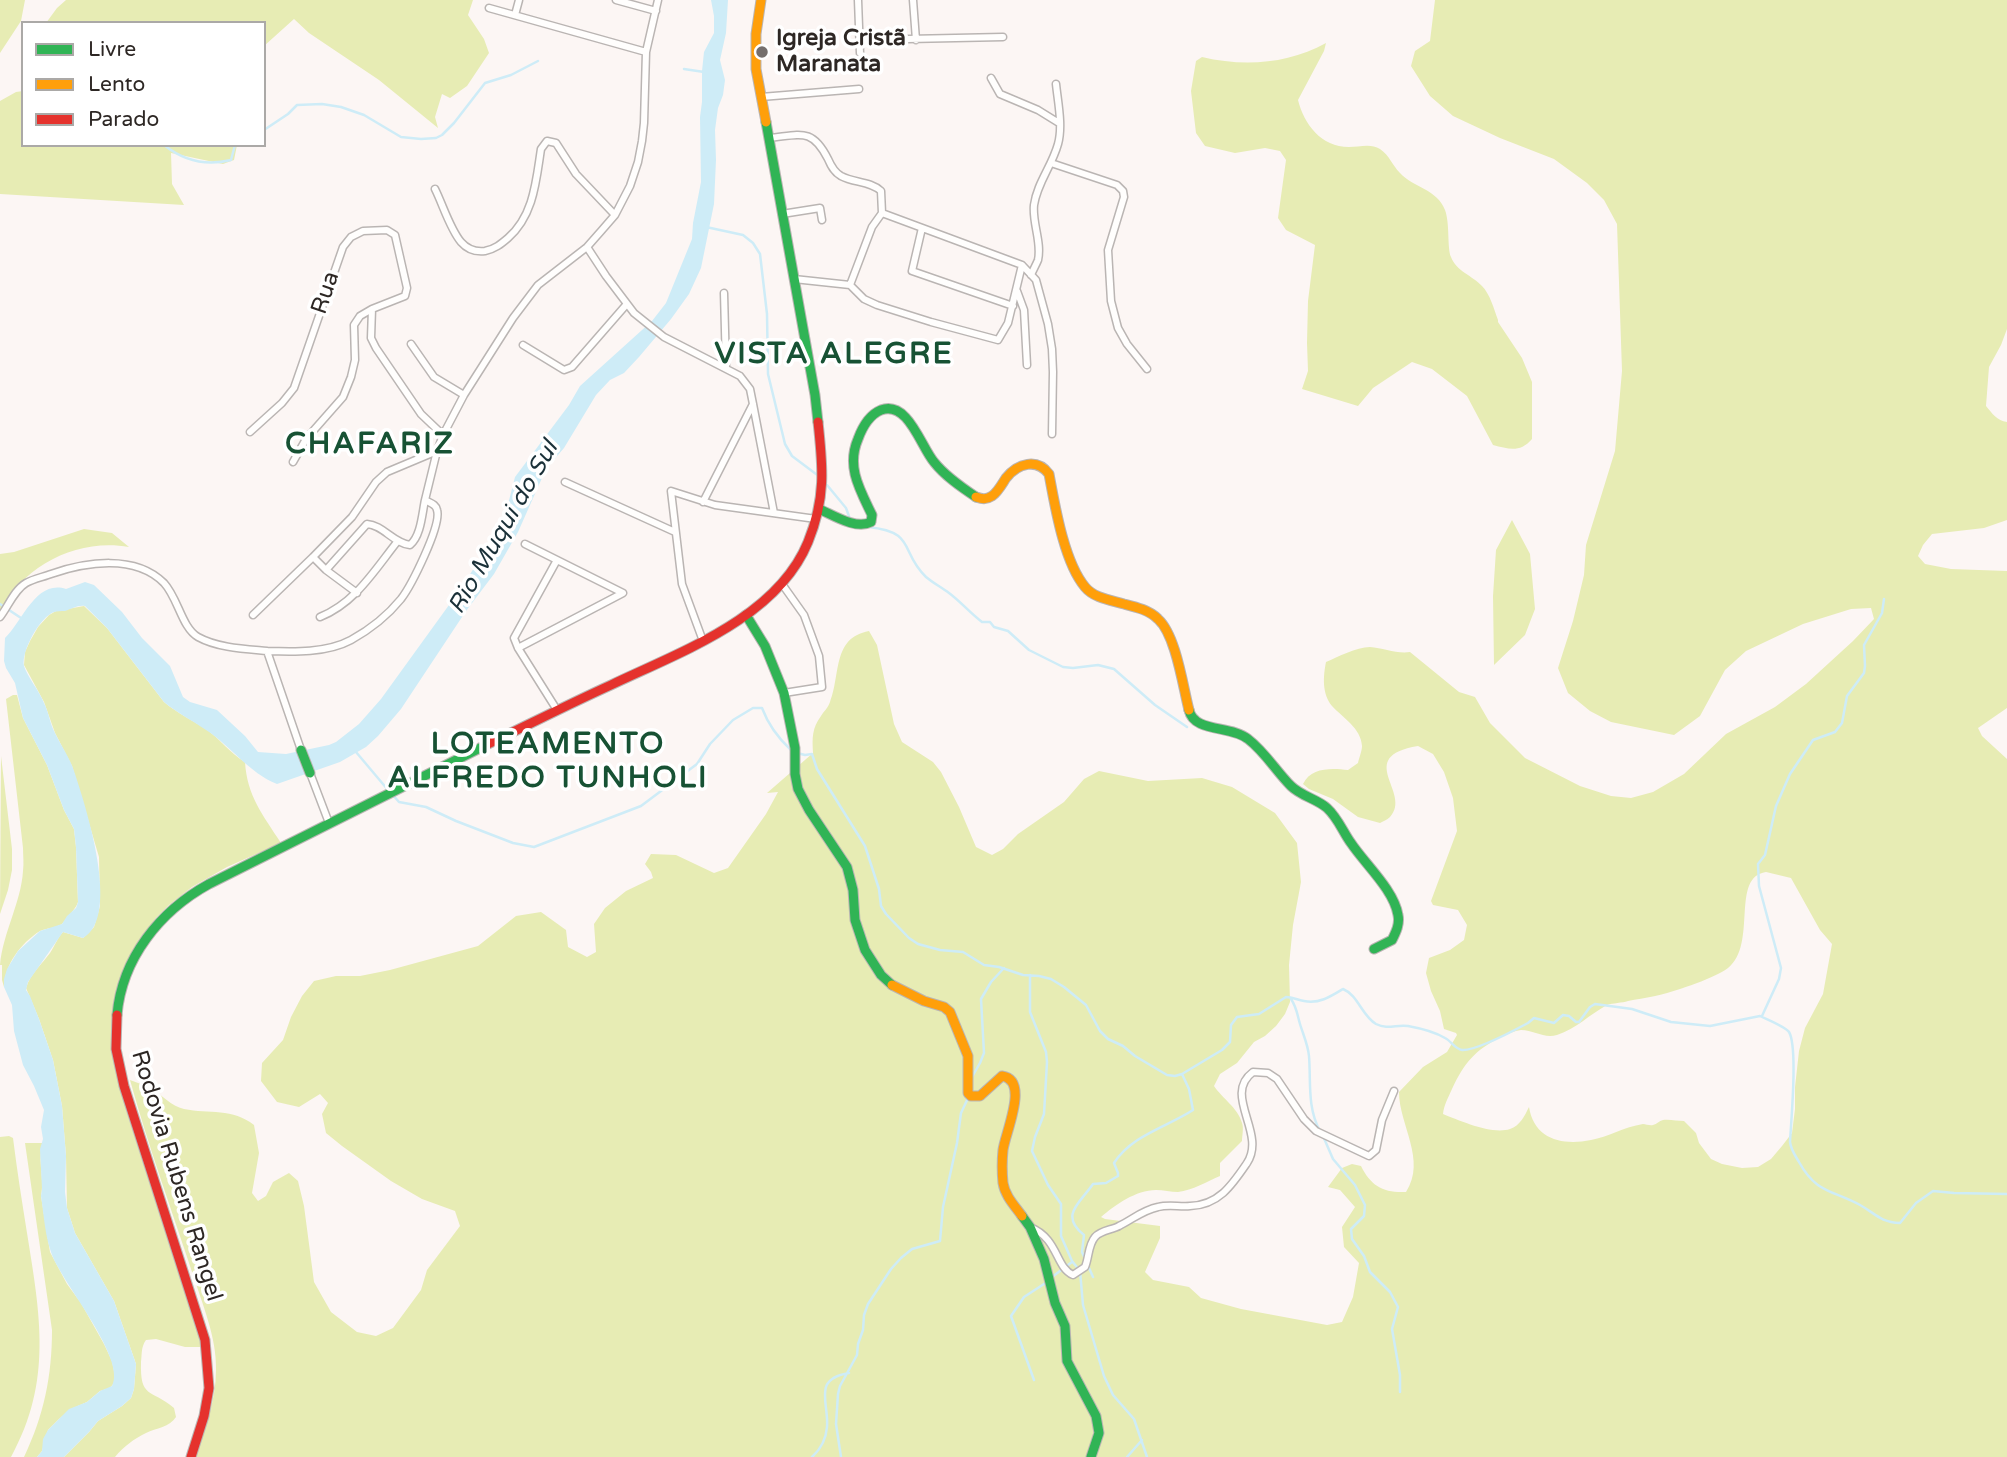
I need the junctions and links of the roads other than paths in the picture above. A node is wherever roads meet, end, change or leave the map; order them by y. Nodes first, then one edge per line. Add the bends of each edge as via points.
1 (519, 0) edge
2 (616, 0) edge
3 (658, 0) edge
4 (761, 0) edge
5 (858, 0) edge
6 (913, 0) edge
7 (489, 8) dead end
8 (656, 11) junction
9 (515, 15) junction
10 (1003, 37) dead end
11 (860, 40) junction
12 (916, 40) junction
13 (860, 53) dead end
14 (646, 56) junction
15 (991, 79) dead end
16 (1056, 84) dead end
17 (859, 89) dead end
18 (761, 97) junction
19 (1059, 123) junction
20 (769, 138) junction
21 (1051, 163) junction
22 (435, 189) dead end
23 (882, 213) junction
24 (782, 214) junction
25 (615, 215) junction
26 (822, 220) dead end
27 (922, 228) junction
28 (587, 247) junction
29 (1022, 265) junction
30 (1031, 275) junction
31 (793, 279) junction
32 (850, 285) junction
33 (1017, 289) junction
34 (724, 293) dead end
35 (626, 305) junction
36 (1013, 306) junction
37 (372, 309) junction
38 (411, 344) dead end
39 (523, 345) dead end
40 (1027, 365) dead end
41 (726, 368) junction
42 (1147, 369) dead end
43 (464, 395) junction
44 (753, 404) junction
45 (250, 432) dead end
46 (1052, 434) dead end
47 (443, 436) junction
48 (437, 451) junction
49 (293, 463) dead end
50 (565, 482) dead end
51 (425, 500) junction
52 (702, 502) junction
53 (819, 509) junction
54 (774, 513) junction
55 (816, 519) junction
56 (676, 532) junction
57 (397, 542) junction
58 (525, 544) dead end
59 (313, 557) junction
60 (557, 559) junction
61 (326, 569) junction
62 (782, 584) junction
63 (357, 593) junction
64 (253, 615) dead end
65 (746, 615) junction
66 (0, 617) edge
67 (320, 617) dead end
68 (703, 641) junction
69 (518, 648) junction
70 (267, 651) junction
71 (785, 693) junction
72 (557, 710) junction
73 (301, 750) joint
74 (310, 774) joint
75 (329, 823) junction
76 (1374, 949) dead end
77 (1394, 1091) dead end
78 (1030, 1227) junction
79 (191, 1457) edge
80 (1091, 1457) edge

1 - 9 street
2 - 8 street
3 - 8 street
4 - 18 street, Rodovia Rubens Rangel via 755,55
5 - 11 street
6 - 12 street
7 - 9 street
8 - 14 street
9 - 14 street
10 - 12 street
11 - 12 street
11 - 13 street
14 - 25 street via 645,123 638,162
15 - 19 street via 1000,94
16 - 19 street
17 - 18 street
18 - 20 street, Rodovia Rubens Rangel
19 - 21 street
20 - 23 street via 810,136 838,174 881,191
20 - 24 street, Rodovia Rubens Rangel
21 - 30 street via 1037,191 1034,216 1039,252
21 - 42 street via 1123,191 1108,250 1111,301 1118,328
22 - 25 street via 461,243 479,251 498,247 526,217 541,149 551,141
23 - 27 street
23 - 32 street
24 - 26 street via 820,208
24 - 31 street, Rodovia Rubens Rangel
25 - 28 street
27 - 29 street
27 - 36 street via 912,271
28 - 35 street
28 - 43 street via 526,299
29 - 30 street
29 - 33 street
30 - 46 street via 1040,292 1052,349
31 - 32 street
31 - 53 street, Rodovia Rubens Rangel via 815,395 823,468
32 - 36 street via 877,305 998,340
33 - 36 street
33 - 40 street via 1024,310
34 - 41 street
35 - 39 street via 572,367 564,370
35 - 41 street via 664,337
37 - 45 street, Rua via 405,296 407,288 395,235 387,230 363,231 343,247 294,388
37 - 47 street via 371,338 376,348 421,414
37 - 49 street via 354,325 355,360 343,397 306,439
38 - 43 street via 434,377
41 - 44 street via 744,380
43 - 47 street
44 - 52 street
44 - 54 street
47 - 48 street
48 - 51 street
48 - 59 street via 387,472
50 - 56 street
51 - 57 street via 414,541 410,545
51 - 70 street via 437,510 437,521 410,586 390,611 350,641 326,649
52 - 54 street
52 - 56 street via 671,491
53 - 55 street, Rodovia Rubens Rangel
53 - 76 street via 848,521 871,522 851,469 852,452 867,421 886,408 904,414 932,460 977,498 990,497 1016,467 1042,466 1049,474 1067,548 1084,585 1100,597 1160,620 1193,720 1202,726 1231,729 1259,747 1292,787 1327,808 1385,891 1398,911 1398,923 1392,940
54 - 55 street
55 - 62 street, Rodovia Rubens Rangel via 808,543
56 - 68 street via 682,584
57 - 61 street via 367,524
57 - 63 street
58 - 60 street
59 - 61 street
59 - 64 street
60 - 69 street via 514,638
60 - 69 street via 623,593
61 - 63 street
62 - 65 street, Rodovia Rubens Rangel
62 - 71 street via 804,615 818,656 822,687
63 - 67 street
65 - 68 street, Rodovia Rubens Rangel
65 - 71 street
66 - 70 street via 25,583 101,562 131,566 157,578 198,637
68 - 72 street, Rodovia Rubens Rangel
69 - 72 street
70 - 73 street
71 - 78 street via 798,789 847,867 865,950 881,975 904,993 950,1012 968,1056 971,1096 980,1096 998,1078 1006,1076 1013,1081 1014,1107 1003,1150 1003,1182 1012,1205
72 - 75 street, Rodovia Rubens Rangel
73 - 74 street
74 - 75 street
75 - 79 street, Rodovia Rubens Rangel via 173,907 137,953 120,998 116,1050 124,1086 205,1339 209,1388
77 - 78 street via 1376,1150 1369,1156 1317,1131 1277,1079 1253,1072 1245,1080 1242,1100 1253,1149 1219,1198 1195,1206 1157,1207 1100,1233 1092,1242 1085,1267 1076,1275 1066,1272 1048,1238
78 - 80 street via 1065,1326 1067,1361 1096,1416 1099,1433

